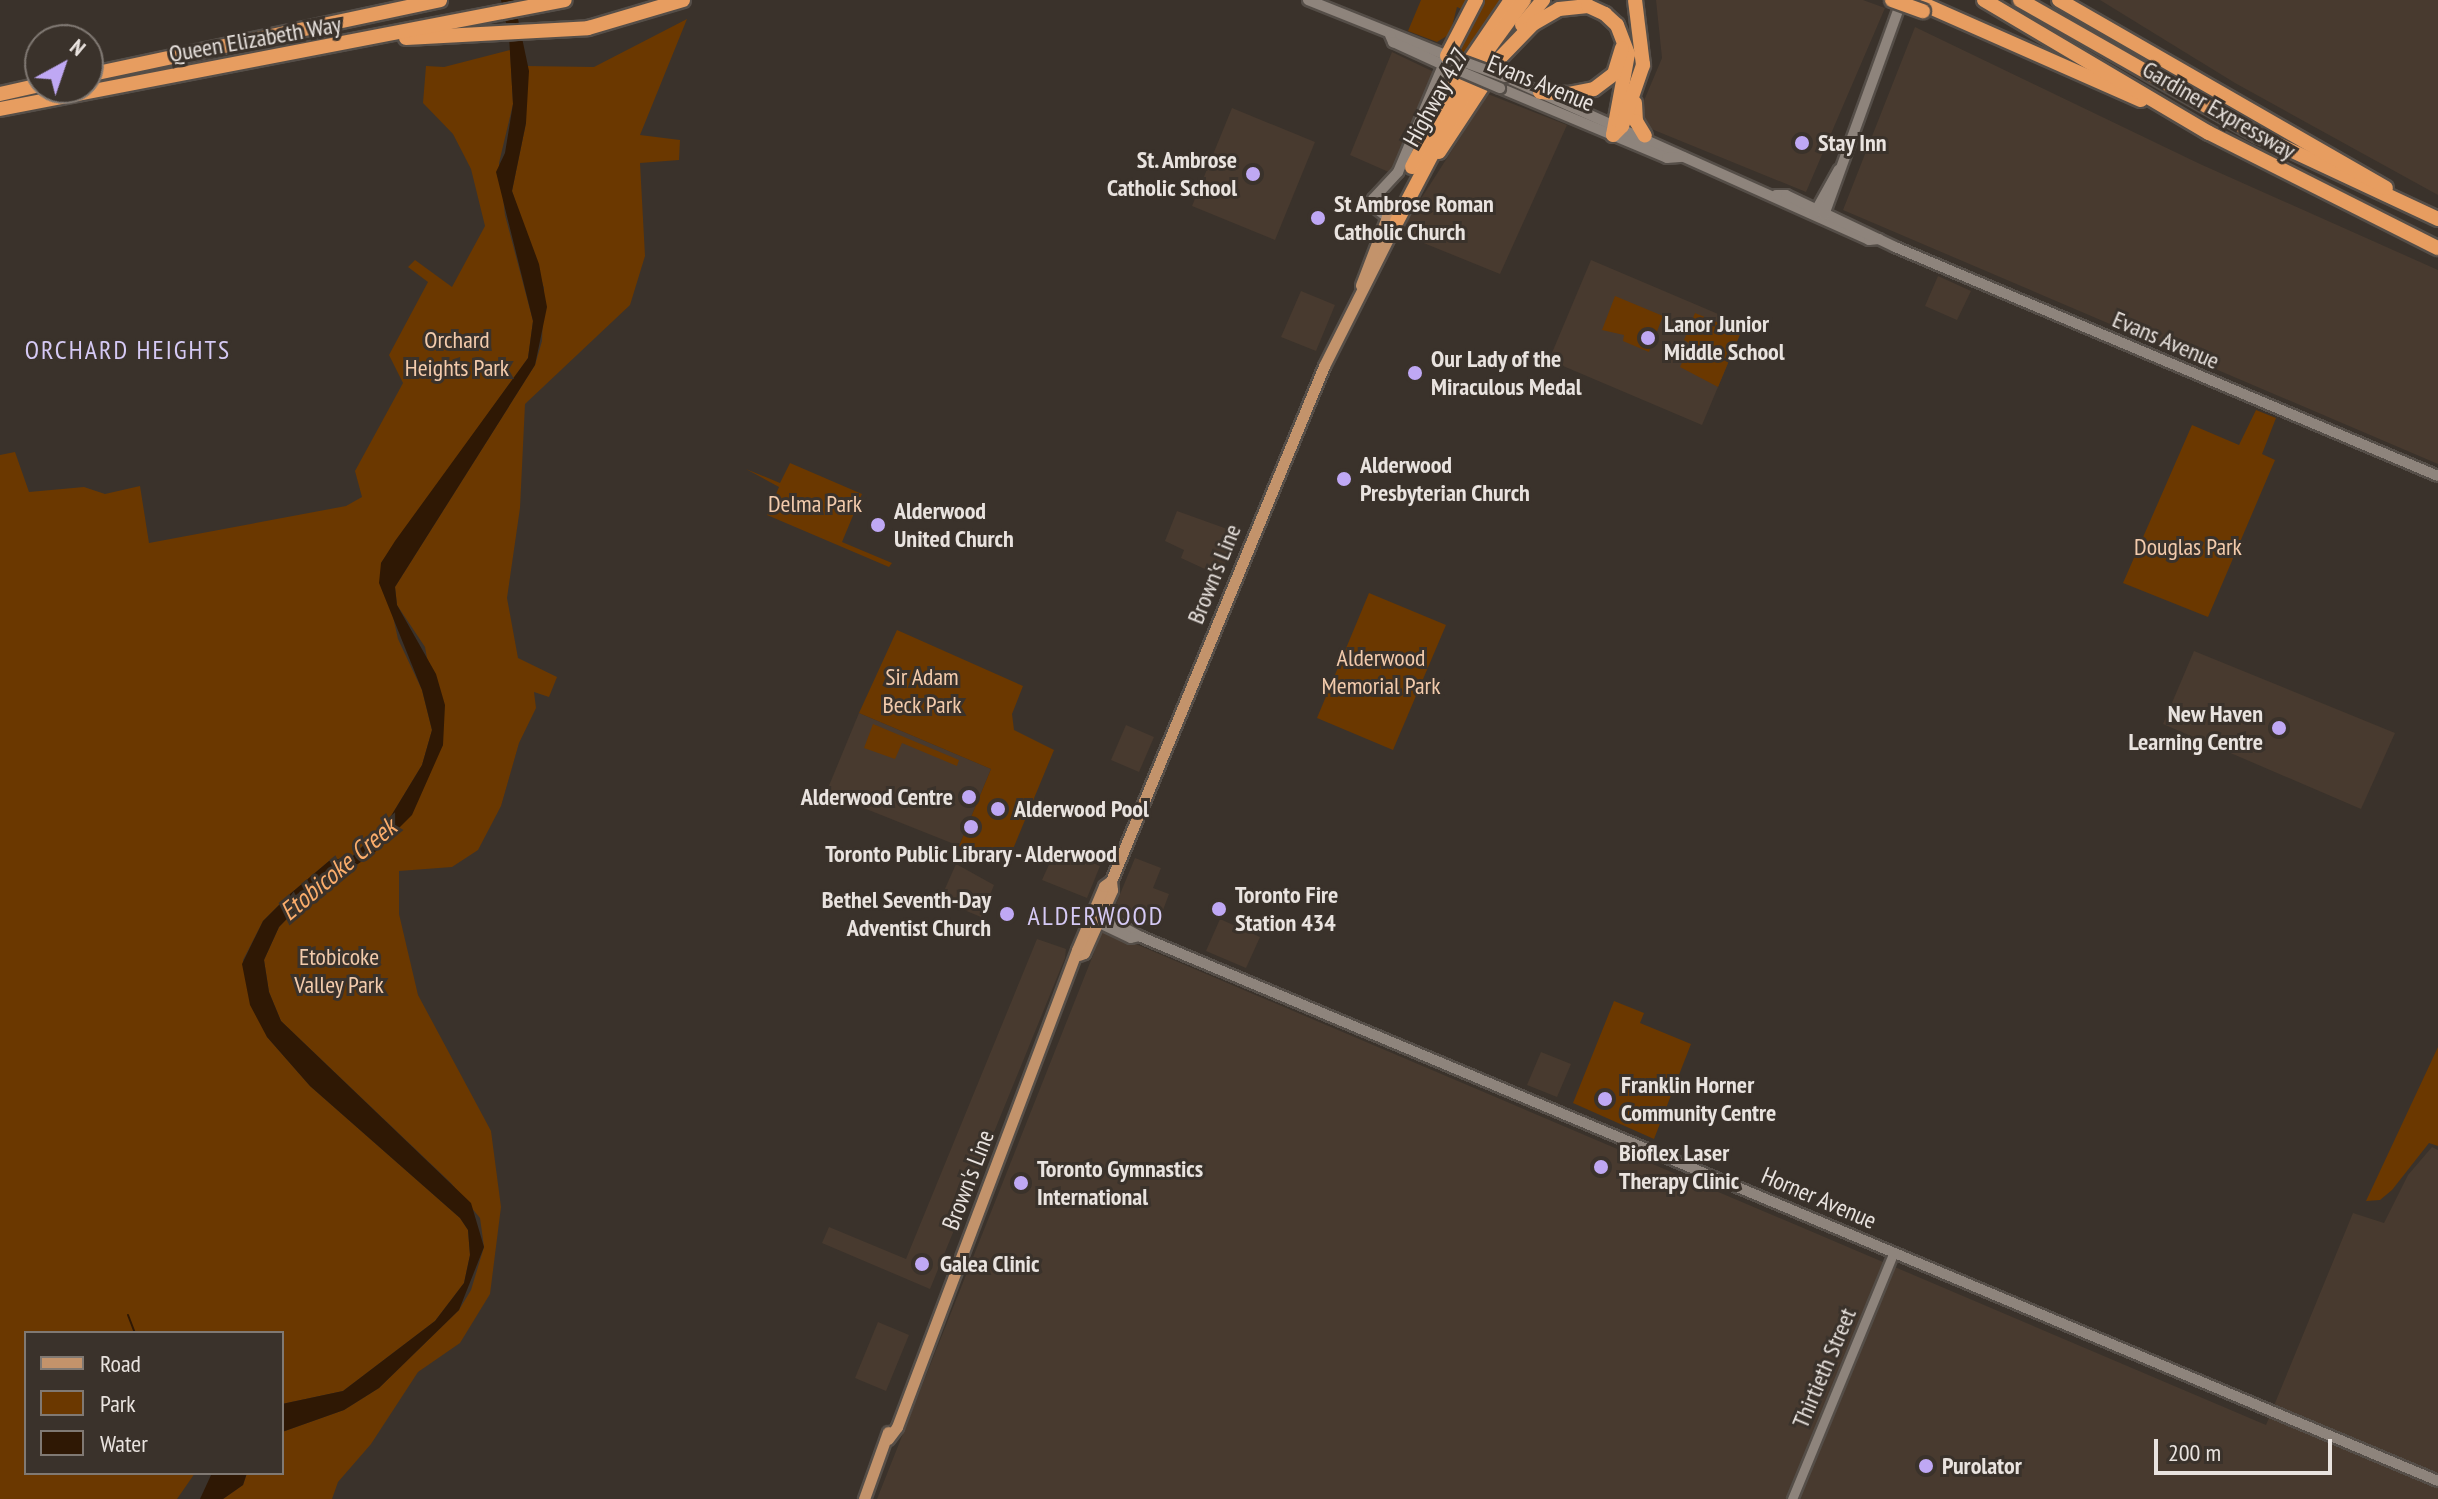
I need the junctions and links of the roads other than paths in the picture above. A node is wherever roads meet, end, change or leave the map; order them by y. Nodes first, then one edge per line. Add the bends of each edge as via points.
1 (440, 0) edge
2 (565, 0) edge
3 (683, 0) edge
4 (1308, 0) edge
5 (1476, 0) edge
6 (1511, 0) edge
7 (1524, 0) edge
8 (1543, 0) edge
9 (1635, 0) edge
10 (1892, 0) edge
11 (1902, 0) edge
12 (1984, 0) edge
13 (2020, 0) edge
14 (2059, 0) edge
15 (1921, 5) edge
16 (1620, 32) junction
17 (390, 36) junction
18 (1501, 57) junction
19 (1451, 63) junction
20 (104, 72) edge
21 (1502, 83) junction
22 (24, 89) edge
23 (1637, 91) junction
24 (1540, 92) junction
25 (0, 94) edge
26 (0, 109) edge
27 (1616, 128) junction
28 (2209, 133) junction
29 (1645, 136) junction
30 (1683, 157) junction
31 (1414, 184) junction
32 (1819, 214) junction
33 (1392, 215) junction
34 (2432, 216) edge
35 (2438, 248) edge
36 (2438, 476) edge
37 (1095, 917) junction
38 (1894, 1252) junction
39 (2438, 1481) edge
40 (864, 1499) edge
41 (1792, 1499) edge

1 - 20 highway, Queen Elizabeth Way
2 - 17 highway, Queen Elizabeth Way
3 - 17 highway via 611,24 542,33
4 - 19 main road, Evans Avenue
5 - 19 highway
6 - 33 highway, Highway 427 via 1452,88
7 - 31 highway, Highway 427 via 1484,55
8 - 18 highway
9 - 23 highway via 1644,57
10 - 15 highway, bridge
11 - 32 main road
12 - 28 highway, Gardiner Expressway
13 - 34 highway, Gardiner Expressway via 2258,135
14 - 34 highway
15 - 28 highway via 2034,49
16 - 18 highway via 1611,19 1588,6 1559,9 1533,24
16 - 24 highway via 1618,67 1601,85 1577,93
16 - 27 highway via 1628,67
17 - 26 highway, Queen Elizabeth Way
18 - 31 highway
19 - 21 main road, Evans Avenue, bridge
19 - 33 main road, Brown's Line via 1398,172 1373,199 1374,207
21 - 24 main road, Evans Avenue
21 - 27 main road, Evans Avenue
22 - 25 highway
23 - 27 highway
23 - 29 highway via 1635,118
24 - 27 main road, Evans Avenue
27 - 29 main road, Evans Avenue
27 - 30 main road, Evans Avenue via 1667,158
28 - 35 highway, Gardiner Expressway
29 - 30 main road, Evans Avenue
30 - 32 main road, Evans Avenue
31 - 33 highway, Highway 427
32 - 36 main road, Evans Avenue
33 - 37 main road, Brown's Line
37 - 38 main road, Horner Avenue via 1131,938 1139,936
37 - 40 main road, Brown's Line
38 - 39 main road, Horner Avenue
38 - 41 street, Thirtieth Street

